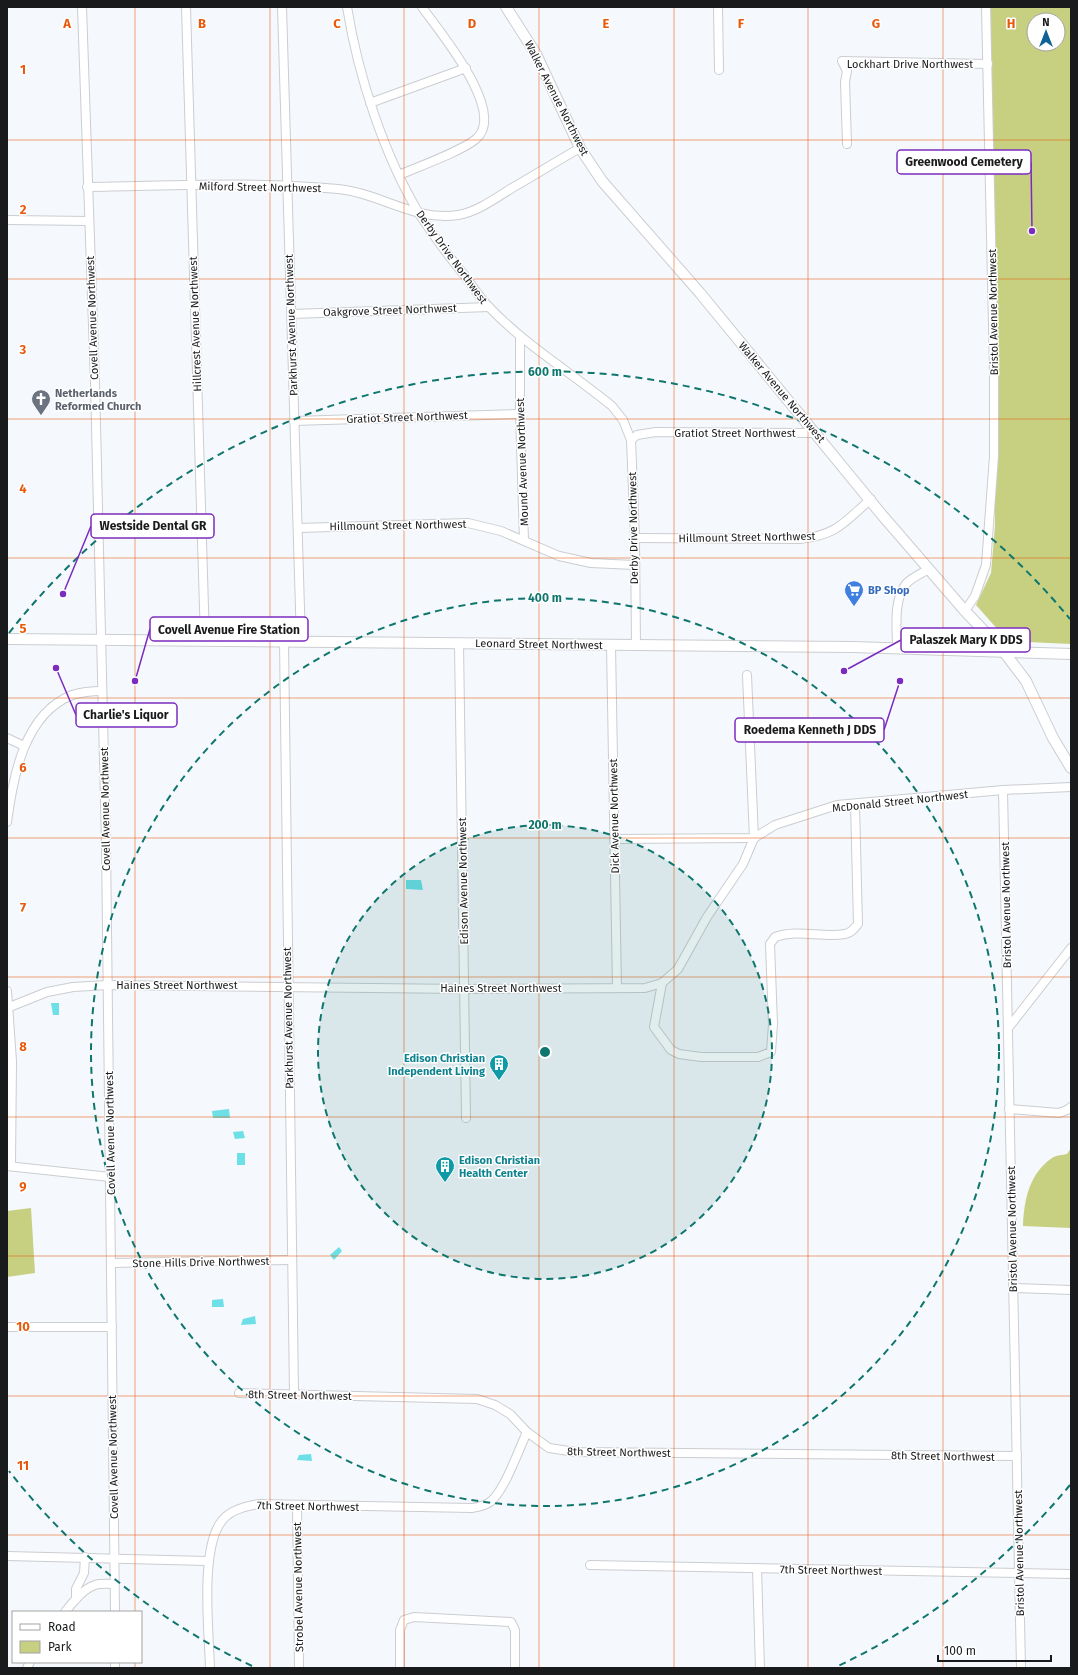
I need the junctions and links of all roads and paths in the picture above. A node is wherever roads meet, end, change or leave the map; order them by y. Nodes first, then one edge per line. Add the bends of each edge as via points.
1 (82, 7) edge
2 (186, 7) edge
3 (282, 7) edge
4 (347, 7) edge
5 (422, 7) edge
6 (506, 7) edge
7 (718, 7) edge
8 (986, 7) edge
9 (988, 64) junction
10 (466, 68) junction
11 (719, 70) dead end
12 (370, 103) junction
13 (847, 144) dead end
14 (580, 148) junction
15 (399, 175) junction
16 (191, 186) junction
17 (286, 186) junction
18 (88, 187) junction
19 (420, 214) junction
20 (7, 220) edge
21 (89, 220) junction
22 (489, 307) junction
23 (292, 314) junction
24 (520, 336) junction
25 (520, 414) junction
26 (294, 421) junction
27 (817, 433) junction
28 (631, 440) junction
29 (871, 499) junction
30 (298, 528) junction
31 (635, 538) junction
32 (524, 540) junction
33 (634, 565) junction
34 (929, 569) junction
35 (965, 611) junction
36 (7, 639) edge
37 (101, 641) junction
38 (206, 641) junction
39 (284, 642) junction
40 (301, 642) junction
41 (459, 644) junction
42 (611, 645) junction
43 (636, 646) junction
44 (897, 648) junction
45 (1004, 652) junction
46 (1071, 654) edge
47 (747, 676) dead end
48 (102, 691) junction
49 (7, 738) edge
50 (24, 746) junction
51 (1071, 768) edge
52 (1071, 787) edge
53 (1004, 790) junction
54 (855, 804) junction
55 (7, 822) edge
56 (754, 838) junction
57 (614, 839) junction
58 (1071, 948) edge
59 (662, 983) junction
60 (108, 985) junction
61 (288, 986) junction
62 (617, 988) junction
63 (465, 989) junction
64 (7, 990) edge
65 (8, 1007) edge
66 (1009, 1027) junction
67 (1071, 1107) edge
68 (1009, 1109) junction
69 (466, 1118) dead end
70 (9, 1165) edge
71 (110, 1177) junction
72 (291, 1260) junction
73 (111, 1263) junction
74 (1013, 1288) junction
75 (1071, 1290) edge
76 (7, 1327) edge
77 (112, 1327) junction
78 (239, 1393) dead end
79 (294, 1394) junction
80 (527, 1432) junction
81 (1017, 1456) junction
82 (297, 1505) junction
83 (7, 1556) edge
84 (85, 1557) junction
85 (114, 1560) junction
86 (208, 1561) junction
87 (590, 1565) dead end
88 (757, 1569) junction
89 (1019, 1572) junction
90 (1071, 1574) edge
91 (114, 1584) junction
92 (76, 1599) junction
93 (66, 1611) edge
94 (115, 1611) edge
95 (210, 1668) edge
96 (299, 1668) edge
97 (400, 1668) edge
98 (515, 1668) edge
99 (760, 1668) edge
100 (1021, 1668) edge

1 - 18 street, Covell Avenue Northwest
2 - 16 street, Hillcrest Avenue Northwest
3 - 17 street, Parkhurst Avenue Northwest
4 - 12 street, Derby Drive Northwest
5 - 10 street
6 - 14 main road, Walker Avenue Northwest via 536,54
7 - 11 street
8 - 9 street, Bristol Avenue Northwest
9 - 13 street, Lockhart Drive Northwest via 842,61 847,71
9 - 35 street, Bristol Avenue Northwest via 994,456 986,565 975,596
10 - 12 street
10 - 15 street via 484,106 484,123 478,138 466,146
12 - 15 street, Derby Drive Northwest
14 - 19 street, Milford Street Northwest via 475,209 460,215
14 - 27 main road, Walker Avenue Northwest via 602,182 700,293
15 - 19 street, Derby Drive Northwest
16 - 17 street, Milford Street Northwest
16 - 18 street, Milford Street Northwest
16 - 38 street, Hillcrest Avenue Northwest
17 - 19 street, Milford Street Northwest via 366,194
17 - 23 street, Parkhurst Avenue Northwest
18 - 21 street, Covell Avenue Northwest
19 - 22 street, Derby Drive Northwest
20 - 21 street
21 - 37 street, Covell Avenue Northwest
22 - 23 street, Oakgrove Street Northwest
22 - 24 street, Derby Drive Northwest
23 - 26 street, Parkhurst Avenue Northwest
24 - 25 street, Mound Avenue Northwest
24 - 28 street, Derby Drive Northwest via 612,406 623,420
25 - 26 street, Gratiot Street Northwest
25 - 32 street, Mound Avenue Northwest
26 - 30 street, Parkhurst Avenue Northwest
27 - 28 street, Gratiot Street Northwest via 656,432 637,435
27 - 29 main road, Walker Avenue Northwest
28 - 31 street, Derby Drive Northwest
29 - 31 street, Hillmount Street Northwest via 836,530 820,537
29 - 34 main road, Walker Avenue Northwest
30 - 32 street, Hillmount Street Northwest via 468,523
30 - 40 street, Parkhurst Avenue Northwest
31 - 33 street, Derby Drive Northwest
32 - 33 street, Hillmount Street Northwest via 559,556 591,563
33 - 43 street, Derby Drive Northwest
34 - 35 main road, Walker Avenue Northwest
34 - 44 street via 907,583 901,591 897,618
35 - 45 main road, Walker Avenue Northwest
36 - 37 main road, Leonard Street Northwest
37 - 38 main road, Leonard Street Northwest
37 - 48 street, Covell Avenue Northwest
38 - 39 main road, Leonard Street Northwest
39 - 40 main road, Leonard Street Northwest
39 - 61 street, Parkhurst Avenue Northwest
40 - 41 main road, Leonard Street Northwest
41 - 42 main road, Leonard Street Northwest
41 - 63 street, Edison Avenue Northwest
42 - 43 main road, Leonard Street Northwest
42 - 57 street, Dick Avenue Northwest
43 - 44 main road, Leonard Street Northwest
44 - 45 main road, Leonard Street Northwest
45 - 46 main road, Leonard Street Northwest
45 - 51 main road, Walker Avenue Northwest via 1026,681 1053,738
47 - 56 street, Haines Street Northwest
48 - 50 street via 83,692 62,700 42,718
48 - 60 street, Covell Avenue Northwest
49 - 50 street
50 - 55 street
52 - 53 street, McDonald Street Northwest
53 - 54 street, McDonald Street Northwest
53 - 66 street, Bristol Avenue Northwest
54 - 56 street, McDonald Street Northwest via 837,805 788,820 774,825
54 - 59 street via 858,924 853,931 846,934 799,933 775,937 770,944 773,1024 771,1052 758,1057 701,1057 678,1054 671,1050 654,1027
56 - 57 street
56 - 59 street, Haines Street Northwest via 744,864 707,917 678,969
57 - 62 street, Dick Avenue Northwest
58 - 66 street
59 - 62 street, Haines Street Northwest via 645,988
60 - 61 street, Haines Street Northwest
60 - 65 street, Haines Street Northwest via 73,987 47,992
60 - 71 street, Covell Avenue Northwest
61 - 63 street, Haines Street Northwest
61 - 72 street, Parkhurst Avenue Northwest
62 - 63 street, Haines Street Northwest
63 - 69 street, Edison Avenue Northwest
64 - 65 street
65 - 70 street via 12,1061
66 - 68 street, Bristol Avenue Northwest
67 - 68 street via 1059,1113
68 - 74 street, Bristol Avenue Northwest
70 - 71 street
71 - 73 street, Covell Avenue Northwest
72 - 73 street, Stone Hills Drive Northwest
72 - 79 street, Parkhurst Avenue Northwest
73 - 77 street, Covell Avenue Northwest
74 - 75 street
74 - 81 street, Bristol Avenue Northwest
76 - 77 street
77 - 85 street, Covell Avenue Northwest
78 - 79 street, 8th Street Northwest
79 - 80 street, 8th Street Northwest via 477,1398 510,1414
80 - 81 street, 8th Street Northwest via 549,1448 576,1452
80 - 82 street, 7th Street Northwest via 498,1495 490,1503 482,1506 472,1508
81 - 89 street, Bristol Avenue Northwest
82 - 86 street, 7th Street Northwest via 258,1504 245,1506 233,1512 221,1522 213,1536
82 - 96 street, Strobel Avenue Northwest
83 - 84 street
84 - 85 street
84 - 92 street via 84,1573 76,1589
85 - 86 street
85 - 91 street, Covell Avenue Northwest
86 - 95 street, 7th Street Northwest
87 - 88 street, 7th Street Northwest
88 - 89 street, 7th Street Northwest
88 - 99 street
89 - 90 street, 7th Street Northwest
89 - 100 street, Bristol Avenue Northwest
91 - 92 street via 95,1585
91 - 94 street, Covell Avenue Northwest
92 - 93 street
97 - 98 street via 400,1630 404,1620 414,1617 511,1622 515,1630

